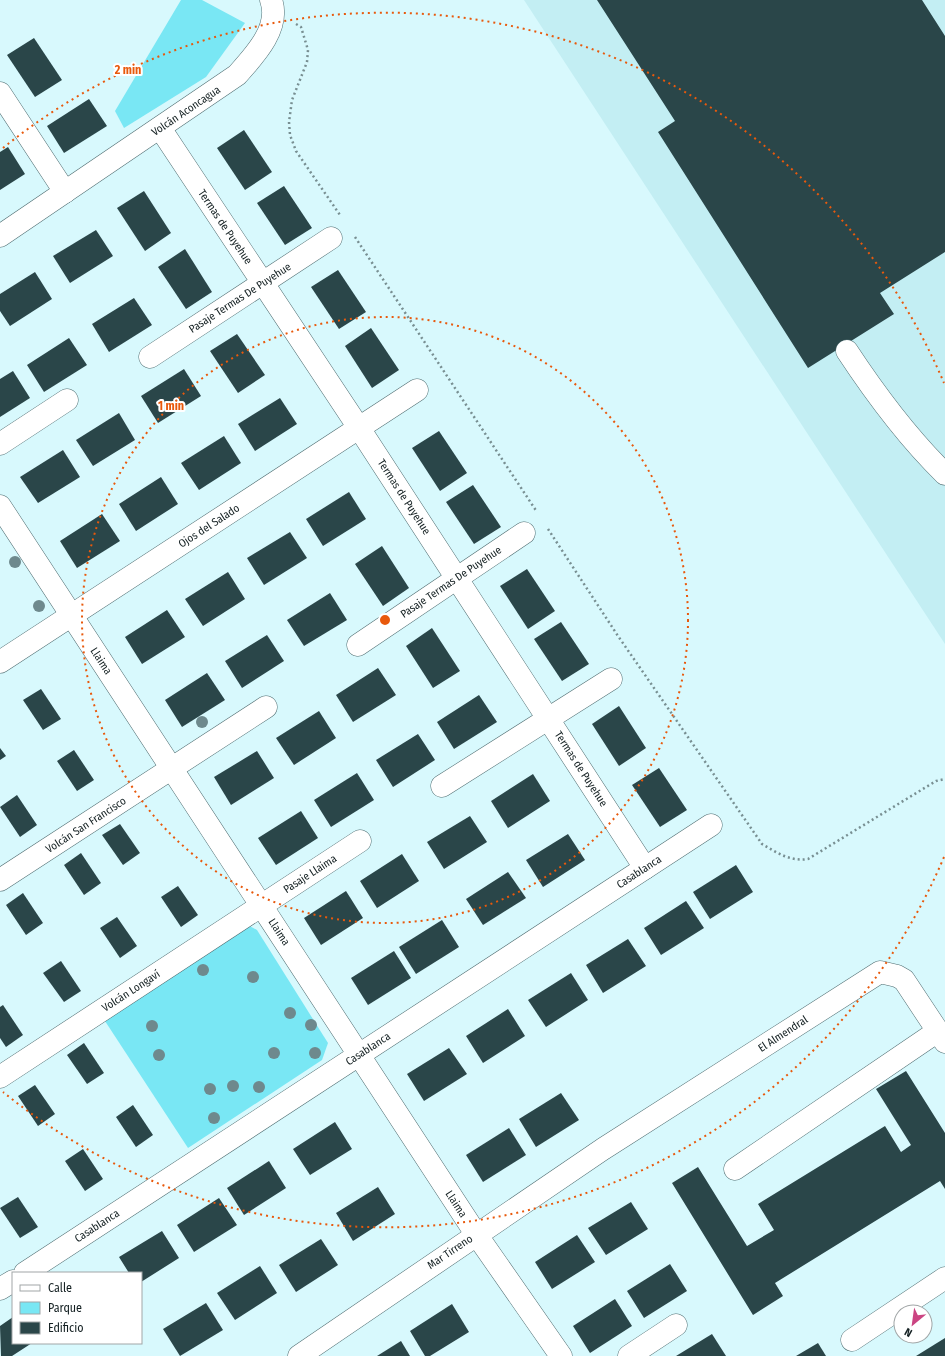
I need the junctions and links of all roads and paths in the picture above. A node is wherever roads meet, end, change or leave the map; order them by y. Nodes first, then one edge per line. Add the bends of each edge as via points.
1 (272, 4) edge
2 (0, 93) edge
3 (160, 128) junction
4 (65, 192) junction
5 (342, 218) dead end
6 (341, 235) joint
7 (0, 236) edge
8 (263, 283) junction
9 (847, 351) dead end
10 (150, 358) dead end
11 (417, 390) dead end
12 (67, 400) dead end
13 (359, 428) junction
14 (0, 444) edge
15 (945, 474) edge
16 (0, 506) edge
17 (539, 516) dead end
18 (544, 522) dead end
19 (524, 533) dead end
20 (457, 579) junction
21 (72, 616) junction
22 (358, 645) dead end
23 (0, 662) edge
24 (611, 679) dead end
25 (266, 707) dead end
26 (548, 719) junction
27 (172, 769) junction
28 (945, 779) edge
29 (442, 786) dead end
30 (711, 825) dead end
31 (360, 842) dead end
32 (645, 868) junction
33 (0, 880) edge
34 (261, 906) junction
35 (942, 1037) edge
36 (359, 1055) junction
37 (0, 1077) edge
38 (603, 1149) joint
39 (735, 1169) dead end
40 (476, 1234) junction
41 (27, 1272) edge
42 (945, 1278) edge
43 (12, 1282) edge
44 (0, 1289) edge
45 (676, 1326) dead end
46 (852, 1340) dead end
47 (299, 1356) edge
48 (561, 1356) edge
49 (629, 1356) edge

1 - 3 street, Volcán Aconcagua via 268,33 253,57 237,75
1 - 5 path via 301,27 308,50 292,100 290,135 296,151
2 - 4 street
3 - 4 street, Volcán Aconcagua
3 - 8 street, Termas de Puyehue
4 - 7 street, Volcán Aconcagua
6 - 8 street, Pasaje Termas De Puyehue
6 - 17 path
8 - 10 street, Pasaje Termas De Puyehue
8 - 13 street, Termas de Puyehue
9 - 15 street via 900,425
11 - 13 street, Ojos del Salado
12 - 14 street
13 - 20 street, Termas de Puyehue
13 - 21 street, Ojos del Salado
16 - 21 street, Llaima
18 - 28 path via 618,636 762,844 785,857 808,859 936,781
19 - 20 street, Pasaje Termas De Puyehue
20 - 22 street, Pasaje Termas De Puyehue
20 - 26 street, Termas de Puyehue
21 - 23 street, Ojos del Salado
21 - 27 street, Llaima
24 - 26 street
25 - 27 street
26 - 29 street
26 - 32 street, Termas de Puyehue
27 - 33 street, Volcán San Francisco
27 - 34 street, Llaima
30 - 32 street, Casablanca
31 - 34 street, Pasaje Llaima
32 - 36 street, Casablanca
34 - 36 street, Llaima
34 - 37 street, Volcán Longaví
35 - 38 street, El Almendral via 904,980 880,972
35 - 39 street
36 - 40 street, Llaima
36 - 41 street, Casablanca
38 - 40 street, Mar Tirreno
40 - 47 street, Mar Tirreno
40 - 48 street, Llaima
42 - 46 street
43 - 44 street
45 - 49 street

